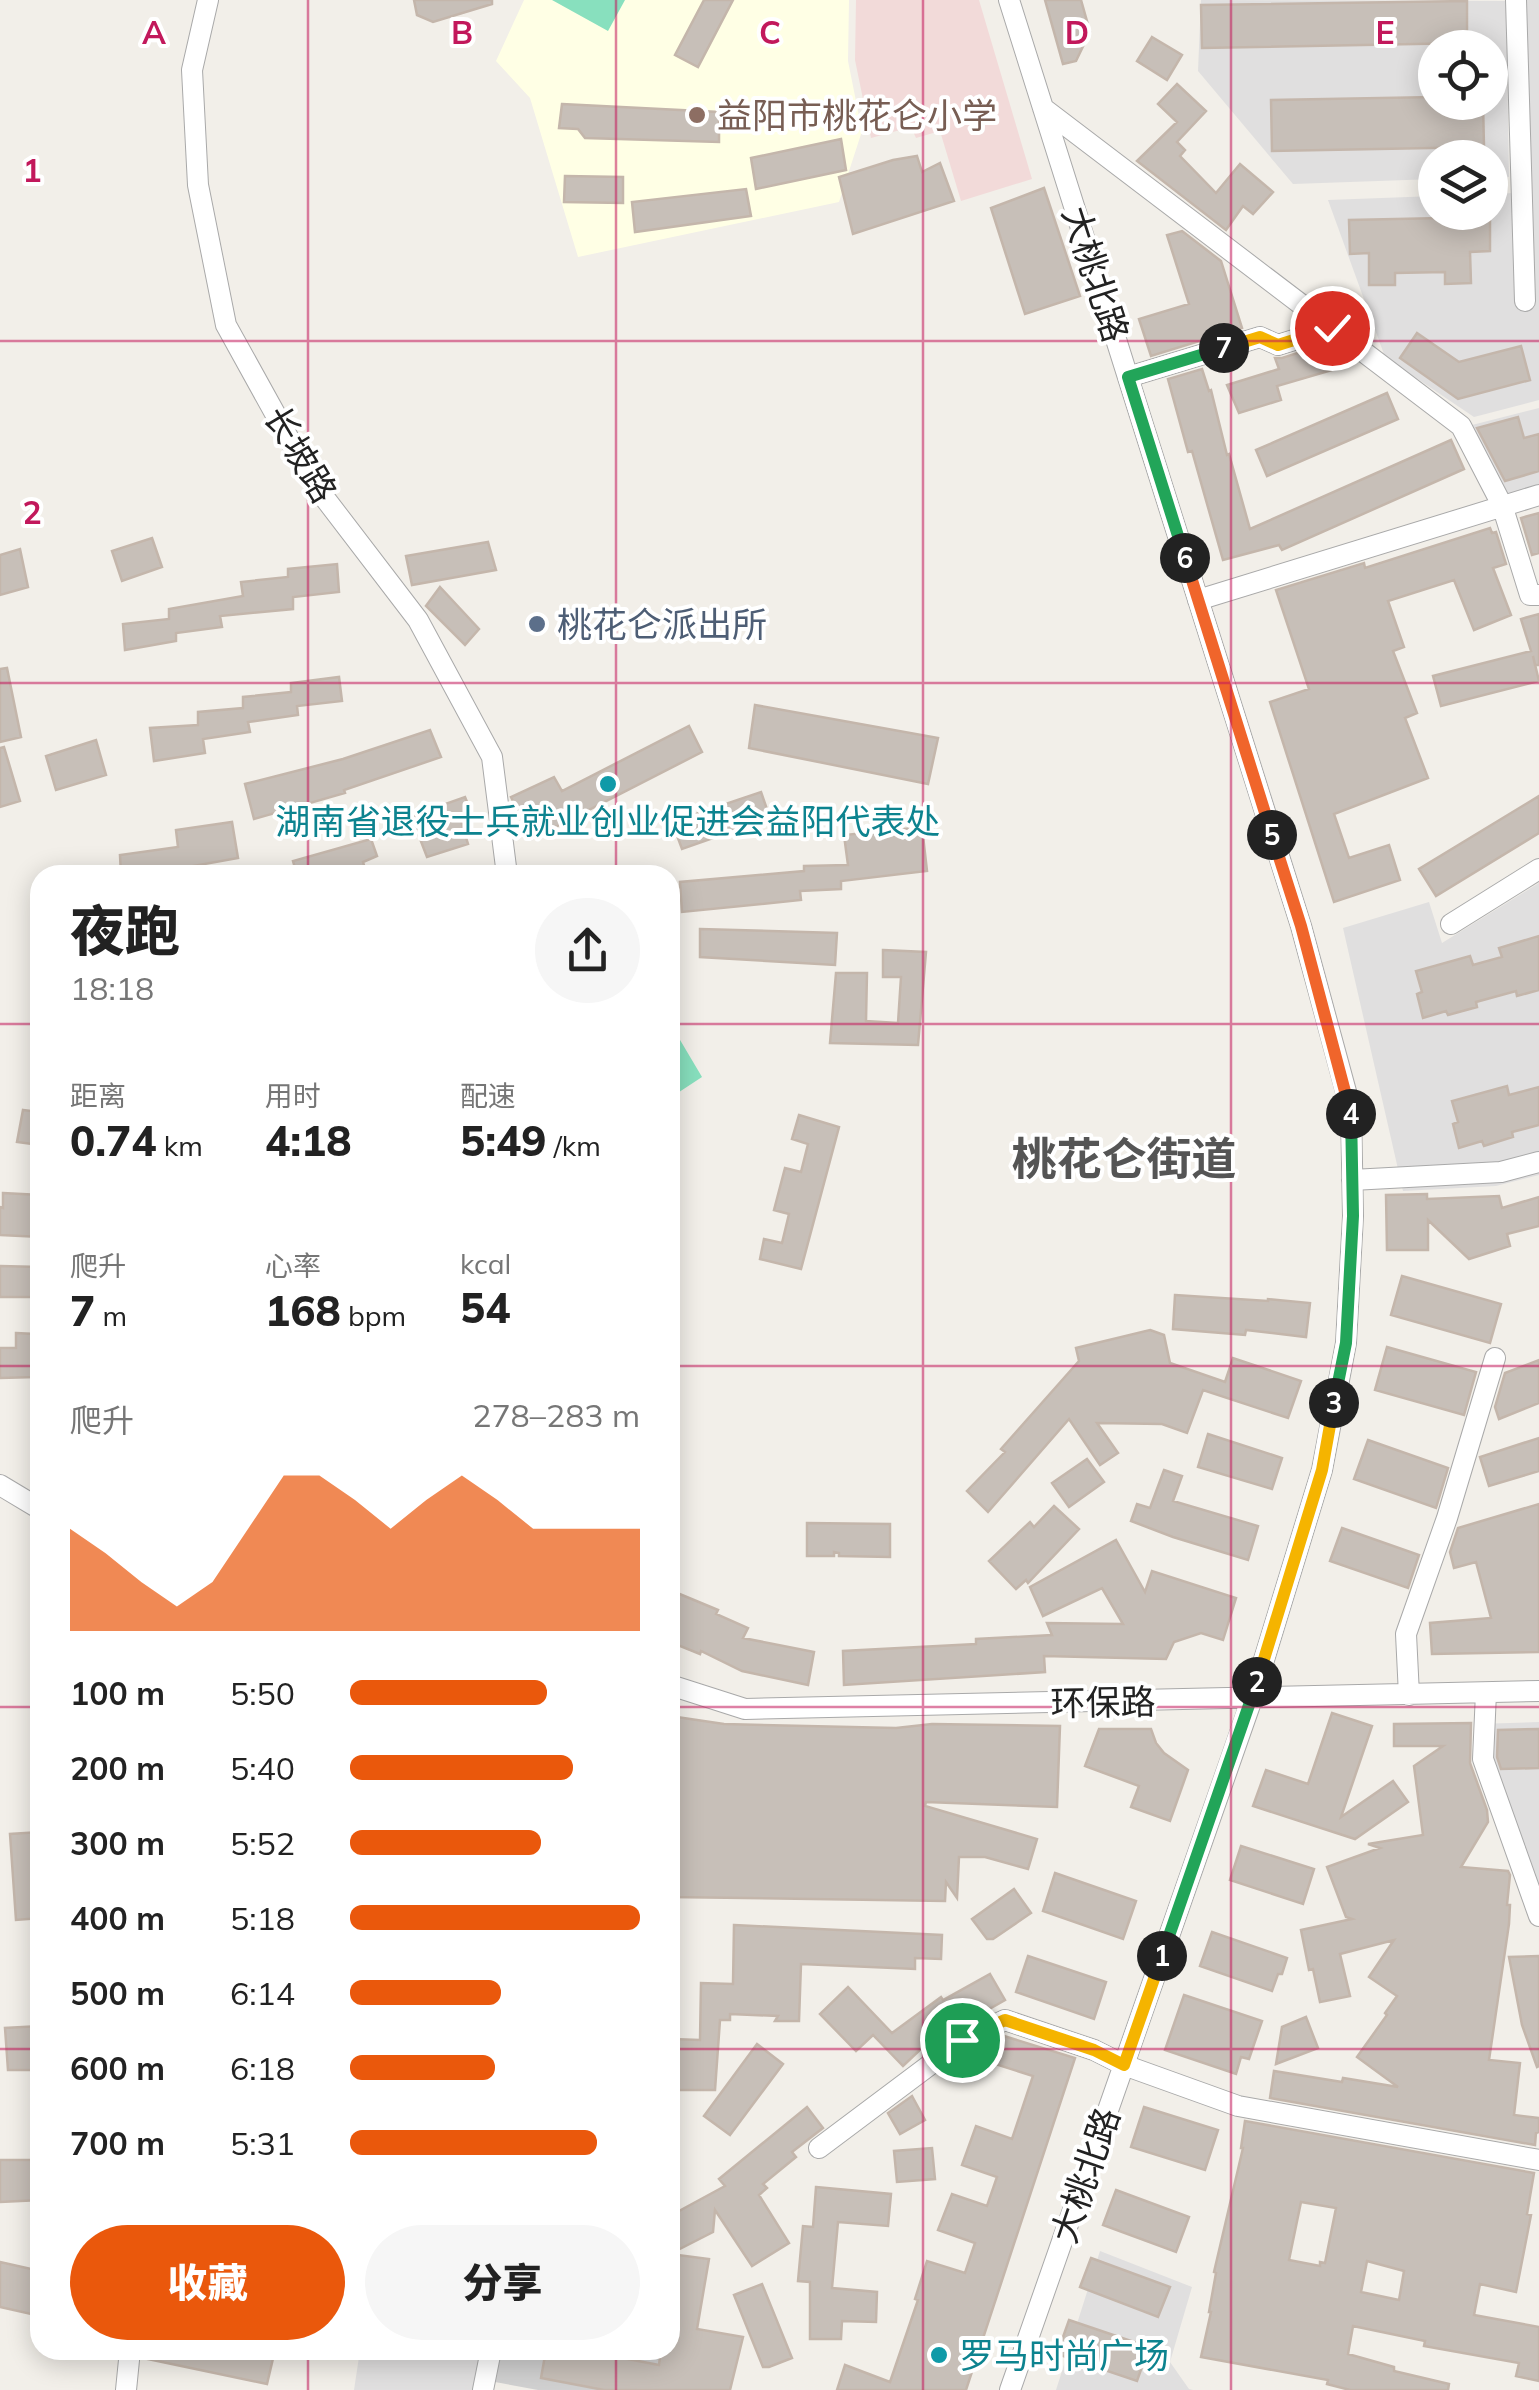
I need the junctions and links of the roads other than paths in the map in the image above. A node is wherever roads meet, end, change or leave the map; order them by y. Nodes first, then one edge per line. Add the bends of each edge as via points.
1 (208, 0) edge
2 (1010, 0) edge
3 (1516, 0) edge
4 (1044, 108) junction
5 (1525, 301) dead end
6 (1332, 328) junction
7 (1128, 377) junction
8 (1539, 495) edge
9 (1502, 505) junction
10 (1539, 595) edge
11 (1198, 600) junction
12 (507, 865) edge
13 (1539, 870) edge
14 (1451, 924) dead end
15 (1539, 1162) edge
16 (1352, 1180) junction
17 (1495, 1358) dead end
18 (0, 1485) edge
19 (30, 1504) edge
20 (680, 1687) edge
21 (1539, 1692) edge
22 (1486, 1693) junction
23 (1409, 1695) junction
24 (1252, 1700) junction
25 (1539, 1916) edge
26 (1124, 2065) junction
27 (819, 2148) dead end
28 (1539, 2160) edge
29 (129, 2360) edge
30 (489, 2360) edge
31 (126, 2390) edge
32 (483, 2390) edge
33 (1010, 2390) edge

1 - 12 street, 长坡路 via 192,70 198,184 226,325 314,484 418,620 492,757
2 - 4 street, 大桃北路
3 - 5 street
4 - 6 street
4 - 7 street, 大桃北路
6 - 7 street via 1278,345 1260,337
6 - 9 street via 1461,426
7 - 11 street, 大桃北路
8 - 9 street
9 - 10 street via 1530,595
9 - 11 street
11 - 16 street, 大桃北路 via 1296,908 1351,1110
13 - 14 street
15 - 16 street via 1501,1172
16 - 24 street, 大桃北路 via 1346,1343 1325,1452
17 - 23 street via 1406,1634
18 - 19 street
20 - 24 street, 环保路 via 745,1709
21 - 22 street, 环保路
22 - 23 street, 环保路
22 - 25 street via 1483,1759
23 - 24 street, 环保路
24 - 26 street, 大桃北路
26 - 27 street via 1005,2020 962,2040
26 - 28 street via 1238,2106
26 - 33 street, 大桃北路
29 - 31 street
30 - 32 street

